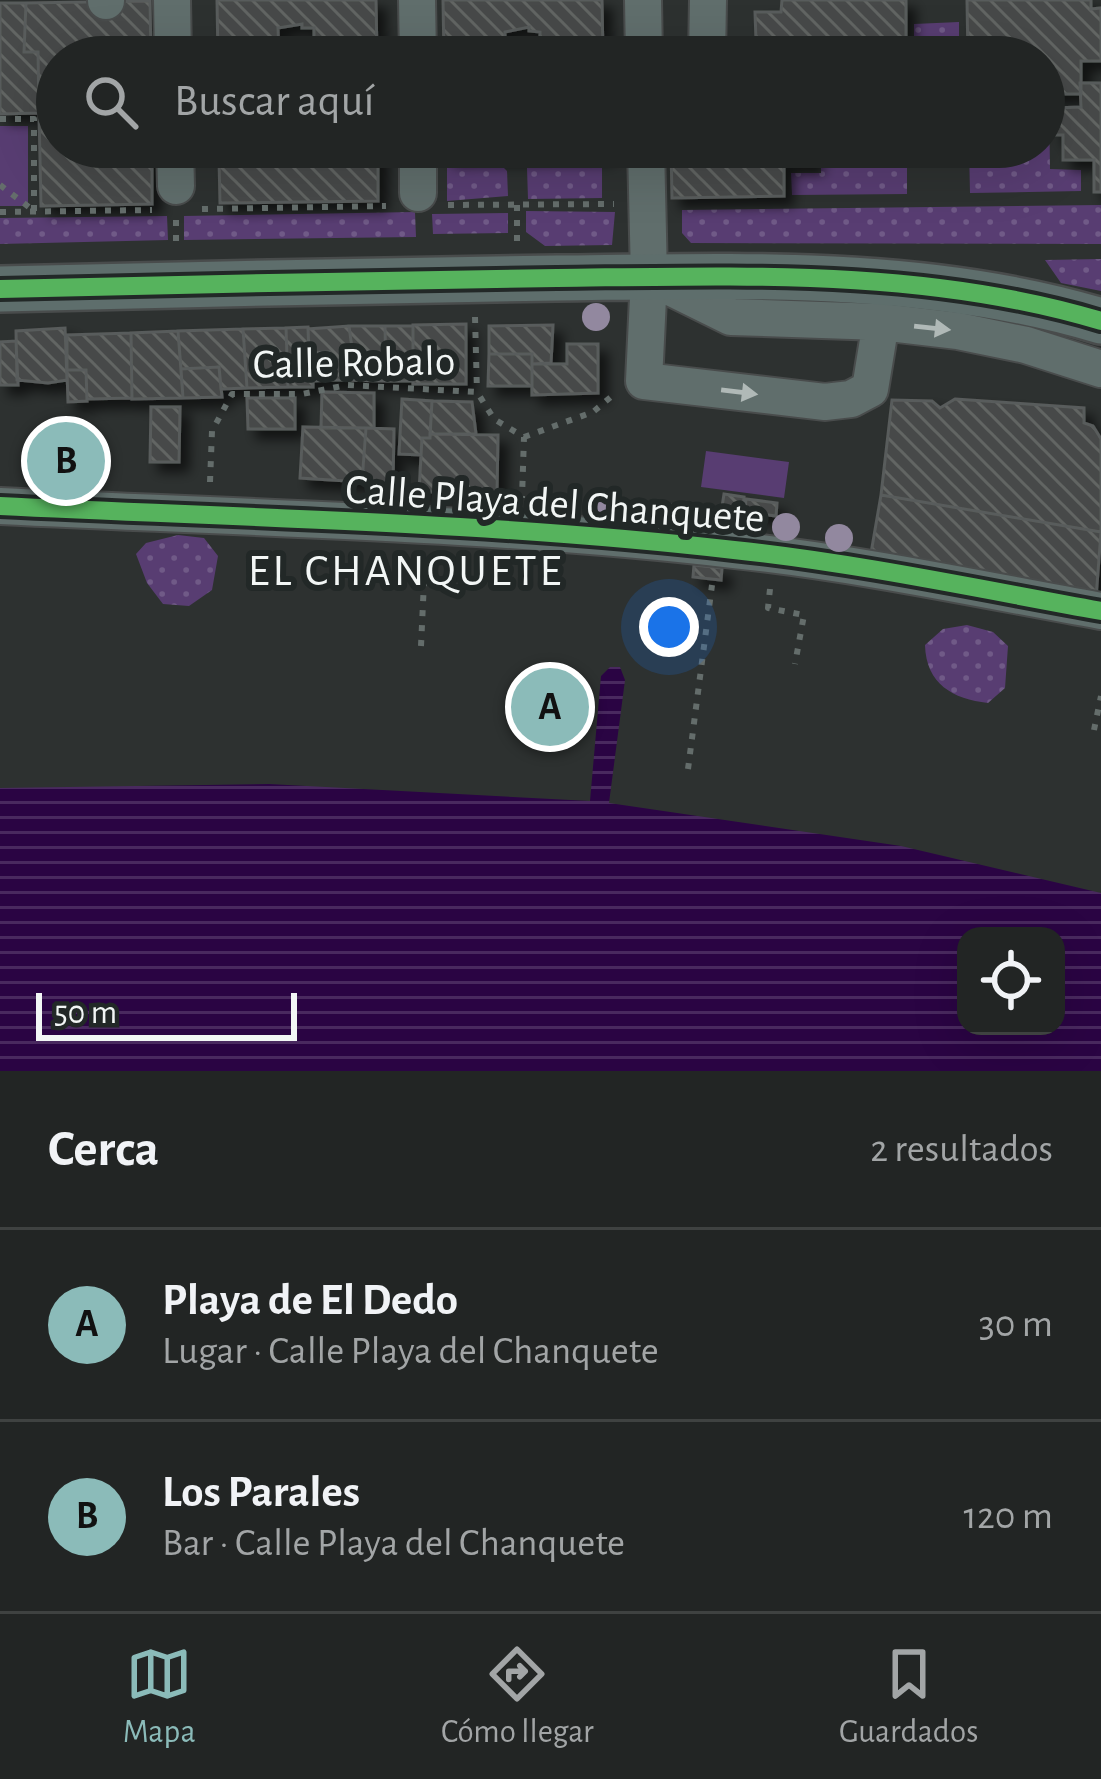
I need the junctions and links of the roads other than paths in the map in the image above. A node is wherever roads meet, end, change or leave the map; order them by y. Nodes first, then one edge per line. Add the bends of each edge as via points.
1 (172, 0) edge
2 (417, 0) edge
3 (643, 0) edge
4 (708, 0) edge
5 (173, 36) edge
6 (418, 36) edge
7 (644, 36) edge
8 (707, 36) edge
9 (175, 168) edge
10 (418, 168) edge
11 (646, 168) edge
12 (418, 201) road end
13 (176, 205) road end
14 (649, 277) junction
15 (0, 289) edge
16 (1101, 321) edge
17 (881, 322) junction
18 (1101, 369) edge
19 (0, 506) edge
20 (1101, 611) edge

1 - 5 street
2 - 6 street
3 - 7 street
4 - 8 street
9 - 13 street
10 - 12 street
11 - 14 street
14 - 15 main road
14 - 16 main road via 790,275 939,289
14 - 17 street via 731,317
14 -> 17 street via 645,370 825,402 851,399 870,389
17 -> 18 street via 1026,345
19 - 20 street, Calle Playa del Chanquete via 727,549

